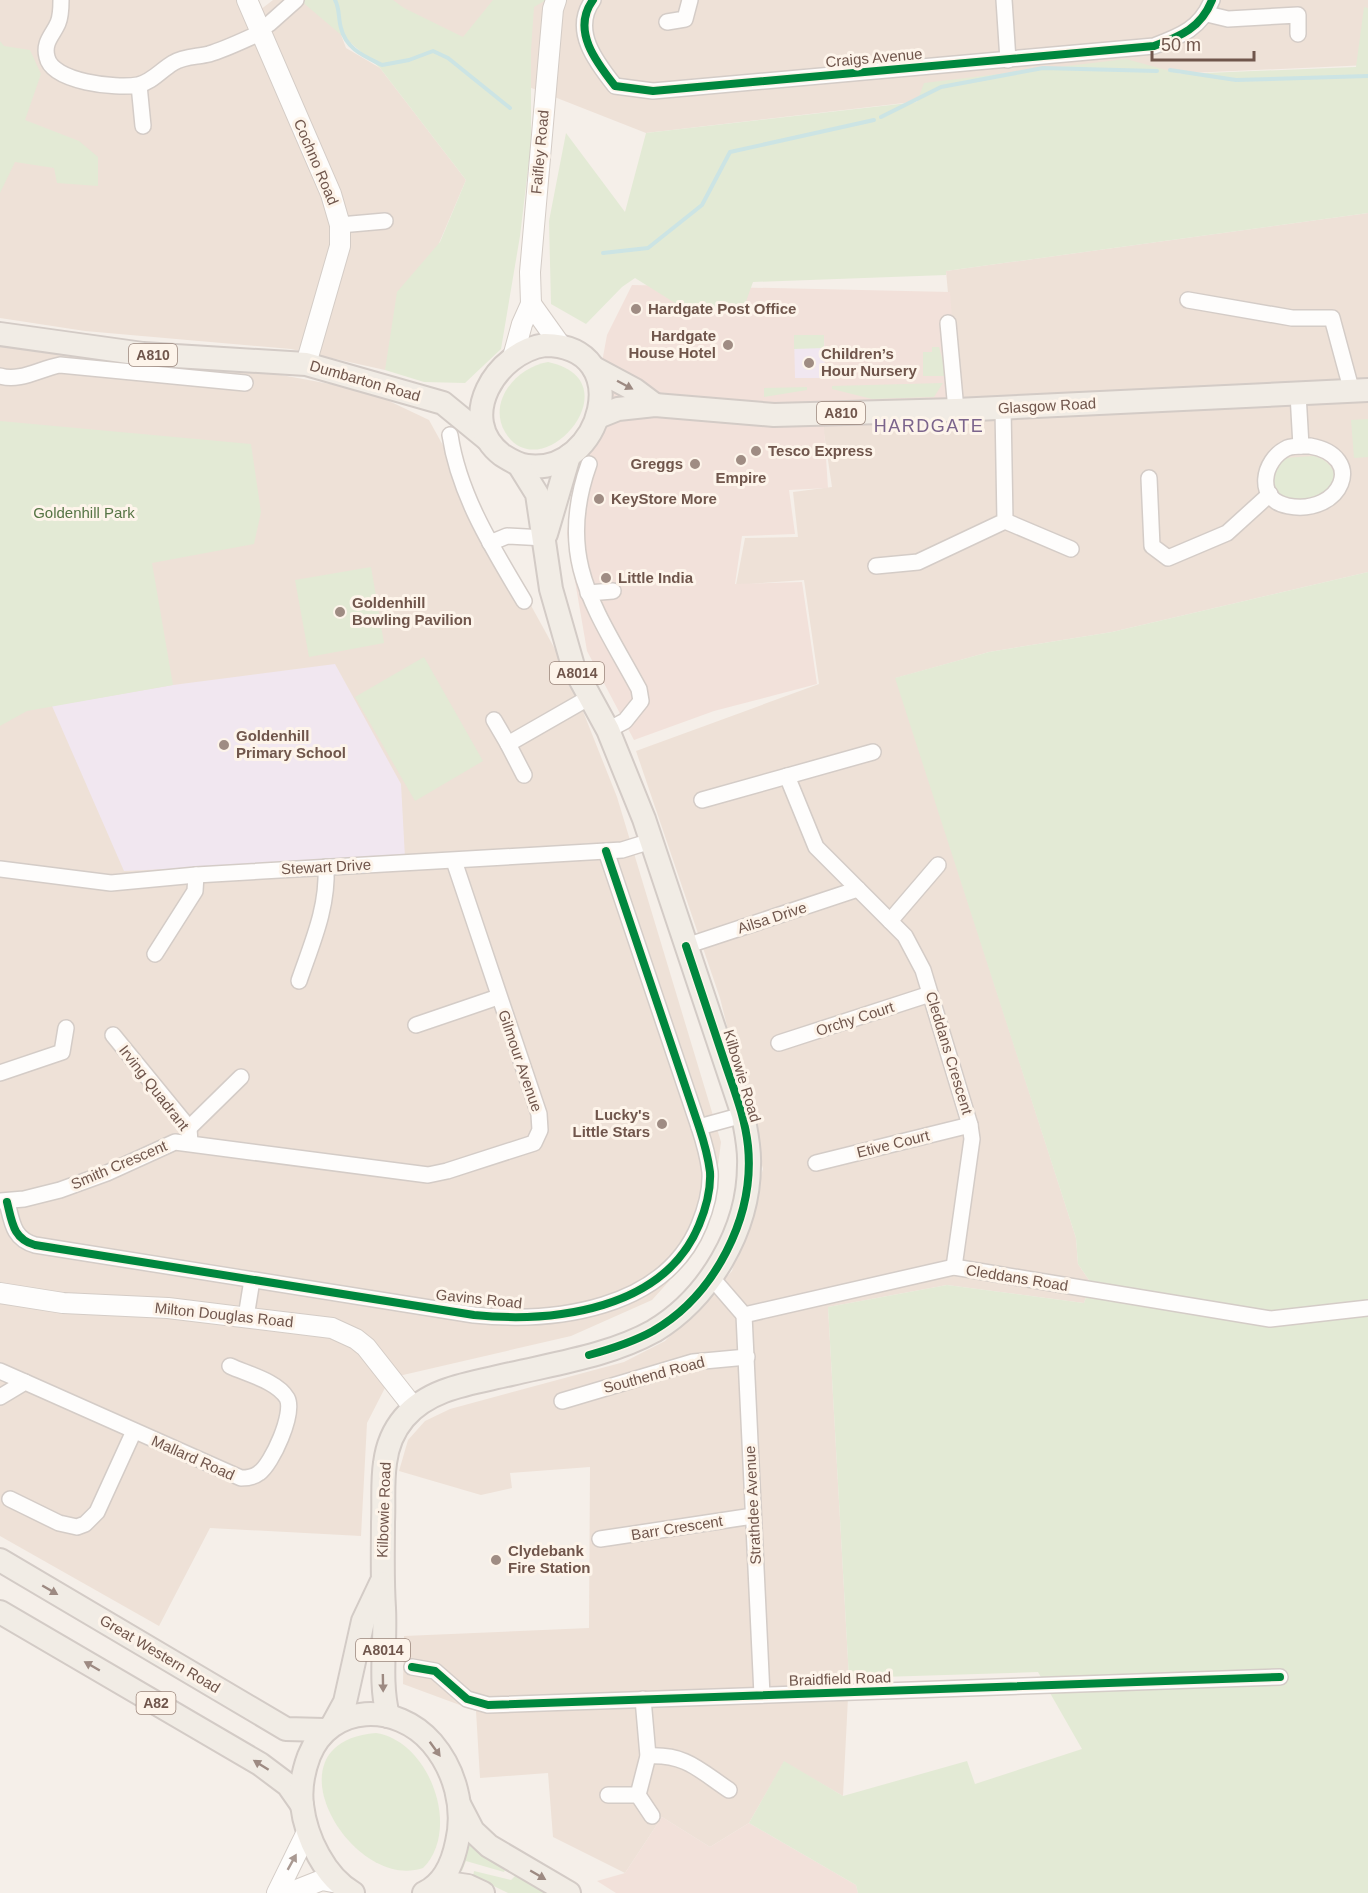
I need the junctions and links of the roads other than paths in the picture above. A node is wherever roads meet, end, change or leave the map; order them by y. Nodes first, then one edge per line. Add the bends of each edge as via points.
1 (61, 0) edge
2 (247, 0) edge
3 (296, 0) edge
4 (556, 0) edge
5 (593, 0) edge
6 (690, 0) edge
7 (1004, 0) edge
8 (1210, 7) edge
9 (667, 22) dead end
10 (265, 29) junction
11 (1298, 34) dead end
12 (1008, 60) junction
13 (139, 85) junction
14 (143, 126) dead end
15 (385, 220) dead end
16 (340, 225) junction
17 (1188, 300) dead end
18 (531, 304) junction
19 (948, 323) dead end
20 (0, 334) edge
21 (561, 346) junction
22 (513, 357) junction
23 (306, 364) junction
24 (594, 368) junction
25 (0, 376) edge
26 (245, 383) dead end
27 (1360, 391) edge
28 (1298, 394) junction
29 (484, 398) junction
30 (443, 403) junction
31 (655, 405) junction
32 (1003, 408) junction
33 (956, 410) junction
34 (598, 417) junction
35 (450, 435) dead end
36 (487, 439) junction
37 (1301, 446) junction
38 (579, 460) junction
39 (519, 465) junction
40 (1149, 478) dead end
41 (1270, 494) junction
42 (1005, 521) junction
43 (545, 538) junction
44 (490, 543) junction
45 (1071, 549) dead end
46 (876, 566) dead end
47 (613, 591) dead end
48 (588, 593) junction
49 (524, 601) dead end
50 (590, 697) junction
51 (494, 720) dead end
52 (608, 730) junction
53 (508, 744) junction
54 (873, 752) dead end
55 (524, 775) dead end
56 (787, 776) junction
57 (702, 800) dead end
58 (651, 841) junction
59 (606, 851) junction
60 (454, 861) junction
61 (938, 865) dead end
62 (326, 867) junction
63 (0, 869) edge
64 (196, 875) junction
65 (858, 889) junction
66 (890, 921) junction
67 (686, 946) junction
68 (155, 954) dead end
69 (299, 981) dead end
70 (930, 994) junction
71 (498, 997) junction
72 (416, 1025) dead end
73 (66, 1028) dead end
74 (113, 1035) dead end
75 (779, 1043) dead end
76 (0, 1073) edge
77 (241, 1077) dead end
78 (743, 1115) junction
79 (970, 1125) junction
80 (699, 1127) junction
81 (194, 1139) junction
82 (816, 1163) dead end
83 (4, 1202) edge
84 (954, 1267) junction
85 (712, 1278) junction
86 (252, 1280) junction
87 (0, 1293) edge
88 (1368, 1308) edge
89 (744, 1315) junction
90 (246, 1317) junction
91 (747, 1357) junction
92 (230, 1366) dead end
93 (0, 1371) edge
94 (25, 1382) junction
95 (0, 1397) edge
96 (562, 1401) dead end
97 (414, 1408) junction
98 (134, 1431) junction
99 (10, 1499) dead end
100 (753, 1516) junction
101 (600, 1539) dead end
102 (0, 1560) edge
103 (381, 1583) junction
104 (0, 1612) edge
105 (412, 1667) dead end
106 (1280, 1677) dead end
107 (762, 1695) junction
108 (644, 1699) junction
109 (388, 1716) junction
110 (329, 1727) junction
111 (648, 1756) junction
112 (729, 1790) dead end
113 (608, 1795) dead end
114 (638, 1795) junction
115 (302, 1805) junction
116 (460, 1806) junction
117 (652, 1816) dead end
118 (308, 1830) junction
119 (346, 1888) edge
120 (430, 1890) edge
121 (277, 1893) edge
122 (289, 1893) edge
123 (483, 1893) edge
124 (569, 1893) edge

1 - 13 street via 57,25 49,34 46,47 51,67 78,80
2 - 10 street, Cochno Road
3 - 10 street
4 - 18 street, Faifley Road via 532,243
5 - 12 street, Craigs Avenue via 583,30 595,61 615,86 627,89 653,92
6 - 9 street via 686,19
7 - 12 street
8 - 11 street, Craigs Avenue via 1228,19 1298,15
8 - 12 street, Craigs Avenue via 1189,33 1154,46
10 - 13 street via 207,54 187,57
10 - 16 street, Cochno Road
13 - 14 street
15 - 16 street
16 - 23 street, Cochno Road via 337,260
17 - 27 street via 1292,318 1332,318
18 - 21 street
18 - 22 street, Faifley Road
19 - 33 street
20 - 23 main road, Dumbarton Road / A810 via 143,354
21 - 22 main road via 537,346
21 - 24 main road via 578,352
22 - 29 main road via 497,373
23 - 30 main road, Dumbarton Road / A810
24 -> 31 main road
24 - 34 main road via 601,398
25 - 26 street via 24,377 32,371 60,365
27 - 28 main road, Glasgow Road / A810
28 - 32 main road, Glasgow Road / A810
28 - 37 street
29 - 30 main road, A810
29 - 36 main road via 481,417
30 - 36 main road, A810
31 - 33 main road, Glasgow Road / A810 via 774,415
31 - 34 main road, Glasgow Road / A810 via 618,409
32 - 33 main road, Glasgow Road / A810
32 - 42 street
34 - 38 main road via 582,442
35 - 44 street via 469,502
36 - 39 main road, A810 via 499,453
37 - 41 street via 1289,447 1269,463 1265,473
37 - 41 street via 1318,447 1339,463 1342,476 1336,494 1318,505 1287,506
38 - 39 main road via 544,466
38 - 43 main road, Kilbowie Road / A8014
38 - 48 street via 580,488 574,526
39 - 43 main road, Kilbowie Road / A8014 via 537,494
40 - 41 street via 1152,546 1168,558 1227,533
42 - 45 street
42 - 46 street via 918,562
43 - 44 street via 514,536
43 - 50 main road, Kilbowie Road / A8014 via 551,590 562,634
44 - 49 street
47 - 48 street
48 - 52 street via 639,689 641,701 625,721
50 - 52 main road, Kilbowie Road / A8014
50 - 53 street
51 - 53 street
52 - 58 main road, Kilbowie Road / A8014
53 - 55 street
54 - 56 street
56 - 57 street
56 - 65 street, Cleddans Crescent via 816,847
58 - 59 street, Stewart Drive
58 - 67 main road, Kilbowie Road / A8014
59 - 60 street, Stewart Drive
59 - 80 street, Gavins Road
60 - 62 street, Stewart Drive
60 - 71 street, Gilmour Avenue
61 - 66 street
62 - 64 street, Stewart Drive
62 - 69 street via 324,910
63 - 64 street, Stewart Drive via 111,883
64 - 68 street via 195,891
65 - 66 street, Cleddans Crescent
65 - 67 street, Ailsa Drive
66 - 70 street, Cleddans Crescent via 905,936 923,970
67 - 78 main road, Kilbowie Road / A8014
70 - 75 street, Orchy Court
70 - 79 street, Cleddans Crescent
71 - 72 street
71 - 81 street, Gilmour Avenue via 540,1122 538,1137 527,1147 428,1175
73 - 76 street via 62,1052
74 - 81 street, Irving Quadrant
77 - 81 street
78 - 80 street
78 - 85 main road, Kilbowie Road / A8014 via 750,1165 746,1196 727,1251
79 - 82 street, Etive Court
79 - 84 street, Cleddans Crescent via 972,1139
80 - 86 street, Gavins Road via 708,1162 709,1192 693,1238 673,1266 655,1280 595,1306 555,1316 497,1317
81 - 83 street, Smith Crescent via 169,1143 60,1190
83 - 86 street, Gavins Road via 15,1233 28,1243
84 - 88 street, Cleddans Road via 1270,1319
84 - 89 street, Cleddans Road
85 - 89 street
85 - 97 main road, Kilbowie Road / A8014 via 675,1315 653,1331 620,1346 463,1384
86 - 90 street
87 - 90 street, Milton Douglas Road via 63,1304 168,1308
89 - 91 street, Strathdee Avenue
90 - 97 street, Milton Douglas Road via 332,1328 356,1339
91 - 96 street, Southend Road via 693,1362
91 - 100 street, Strathdee Avenue
92 - 98 street, Mallard Road via 274,1386 290,1406 289,1419 259,1474 234,1477
93 - 94 street, Mallard Road
94 - 95 street
94 - 98 street, Mallard Road
97 - 103 main road, Kilbowie Road / A8014 via 395,1430 387,1451
98 - 99 street via 97,1512 85,1524 77,1527 59,1523
100 - 101 street, Barr Crescent
100 - 107 street, Strathdee Avenue
102 -> 110 main road, Great Western Road via 286,1729
103 -> 109 main road, Kilbowie Road / A8014 via 383,1692
103 - 110 main road, Kilbowie Road / A8014 via 363,1621 345,1702
115 -> 104 main road, A82 via 288,1785 260,1764
105 - 108 street, Braidfield Road via 435,1671 467,1699 488,1705
106 - 107 street, Braidfield Road
107 - 108 street, Braidfield Road
108 - 111 street
109 - 110 main road, Great Western Road via 361,1715
109 -> 116 main road via 412,1727 433,1744 447,1767
110 - 115 main road, A82 via 308,1760 302,1782
111 - 112 street via 681,1758
111 - 114 street
113 - 114 street
114 - 117 street
115 - 118 main road, A82
116 - 120 main road via 455,1850
116 -> 124 main road via 473,1832 489,1846
118 - 119 main road, A82 via 323,1862
121 -> 118 street
119 - 122 street via 322,1880
120 - 123 main road via 468,1886

